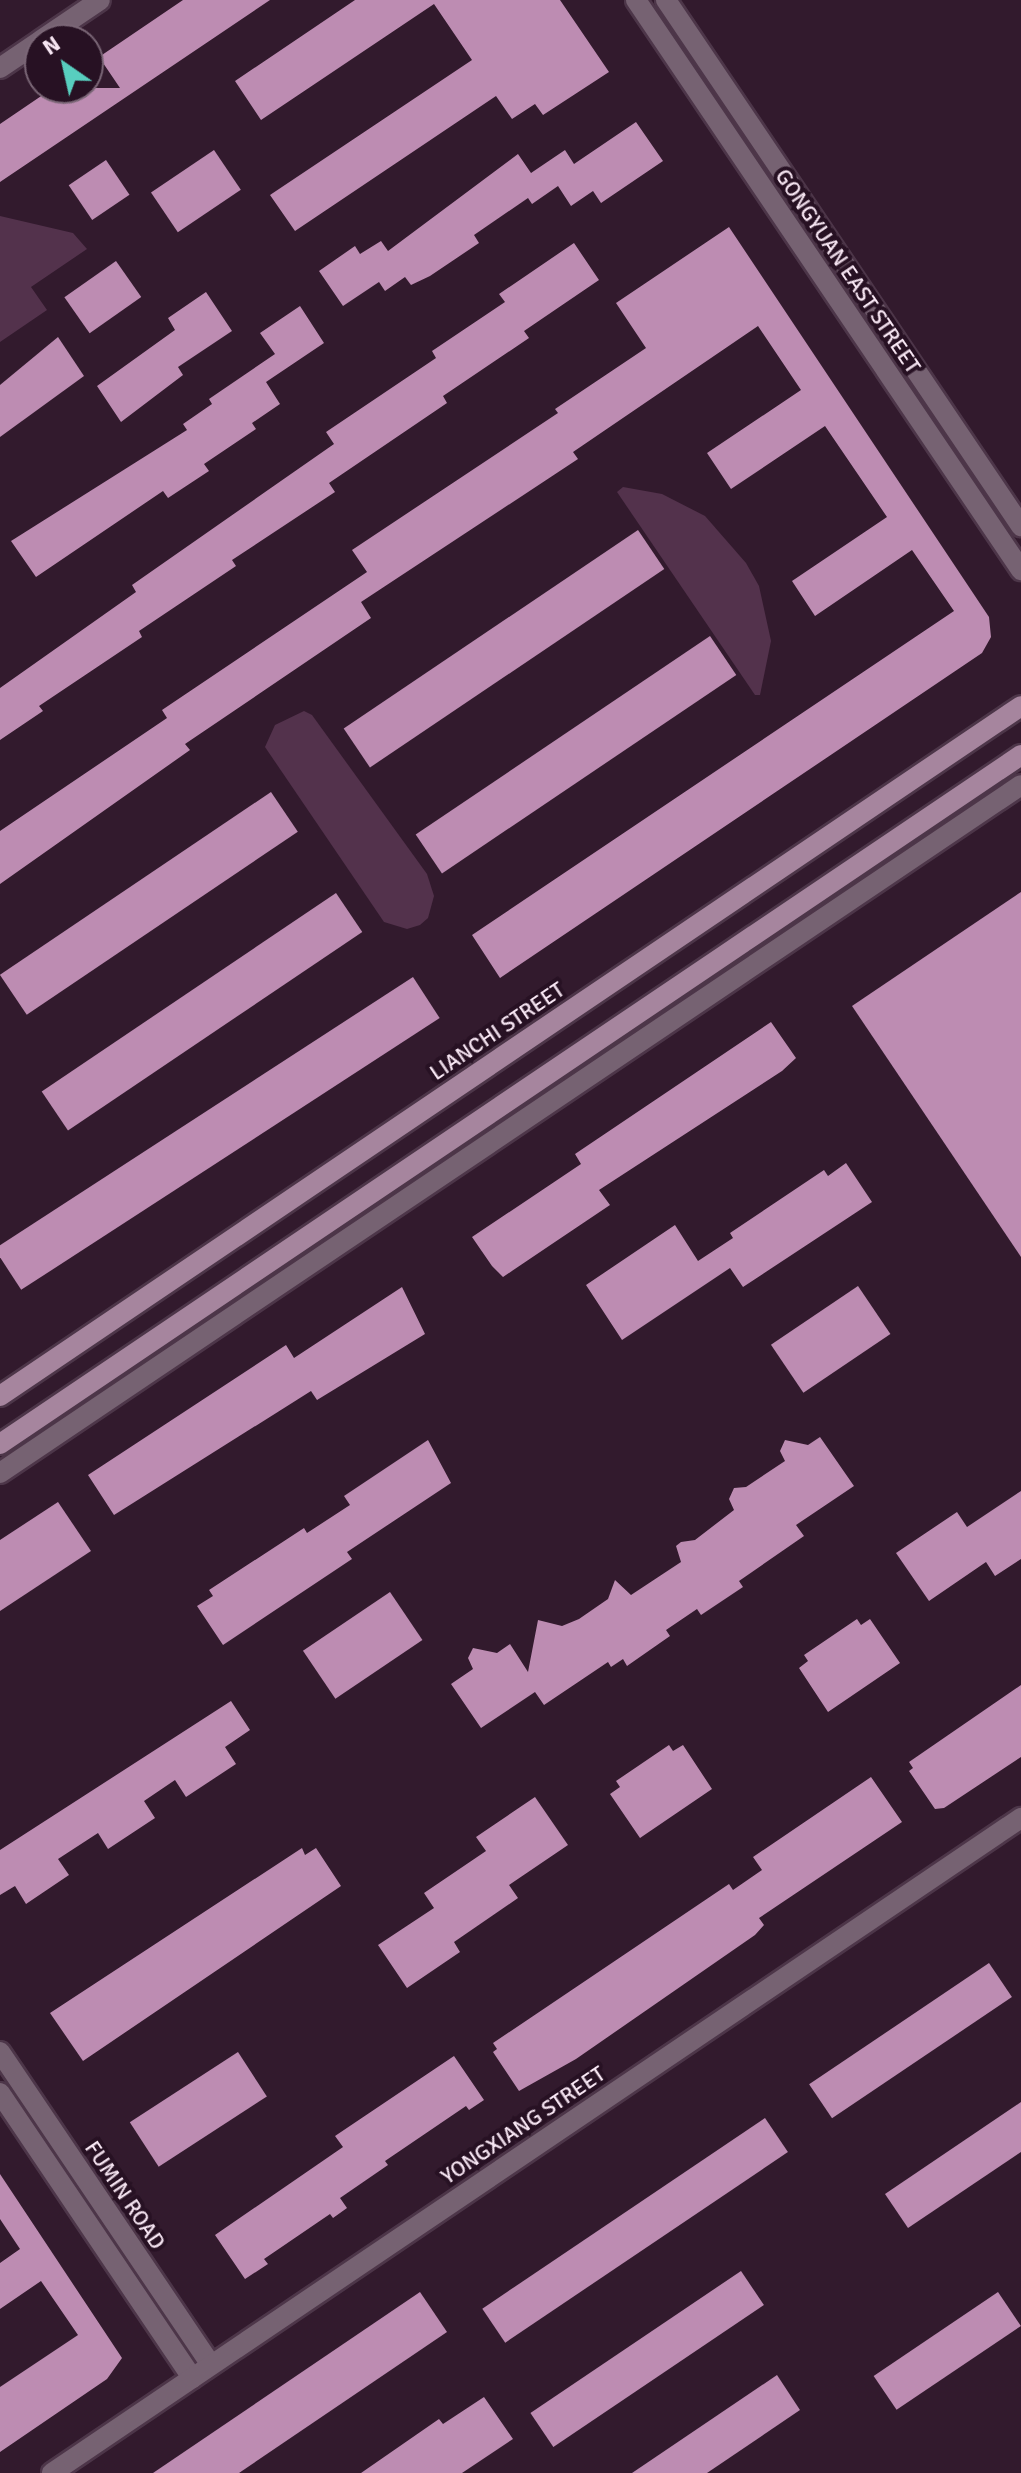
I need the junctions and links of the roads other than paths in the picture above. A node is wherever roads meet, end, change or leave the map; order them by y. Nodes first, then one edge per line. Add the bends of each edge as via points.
1 (100, 0) edge
2 (636, 0) edge
3 (666, 0) edge
4 (64, 24) edge
5 (24, 51) edge
6 (0, 68) edge
7 (1021, 526) edge
8 (1021, 570) edge
9 (1021, 706) edge
10 (1021, 755) edge
11 (1021, 785) edge
12 (0, 1396) edge
13 (0, 1444) edge
14 (0, 1473) edge
15 (1021, 1818) edge
16 (0, 2052) edge
17 (0, 2093) edge
18 (211, 2365) junction
19 (192, 2378) junction
20 (52, 2473) edge

1 - 4 street
2 - 8 street, GONGYUAN EAST STREET
3 - 7 street, GONGYUAN EAST STREET
5 - 6 street
9 - 12 main road, LIANCHI STREET
10 - 13 main road
11 - 14 street
15 - 18 street, YONGXIANG STREET
16 - 18 street, FUMIN ROAD
17 - 19 street
18 - 19 street, YONGXIANG STREET
19 - 20 street, YONGXIANG STREET

